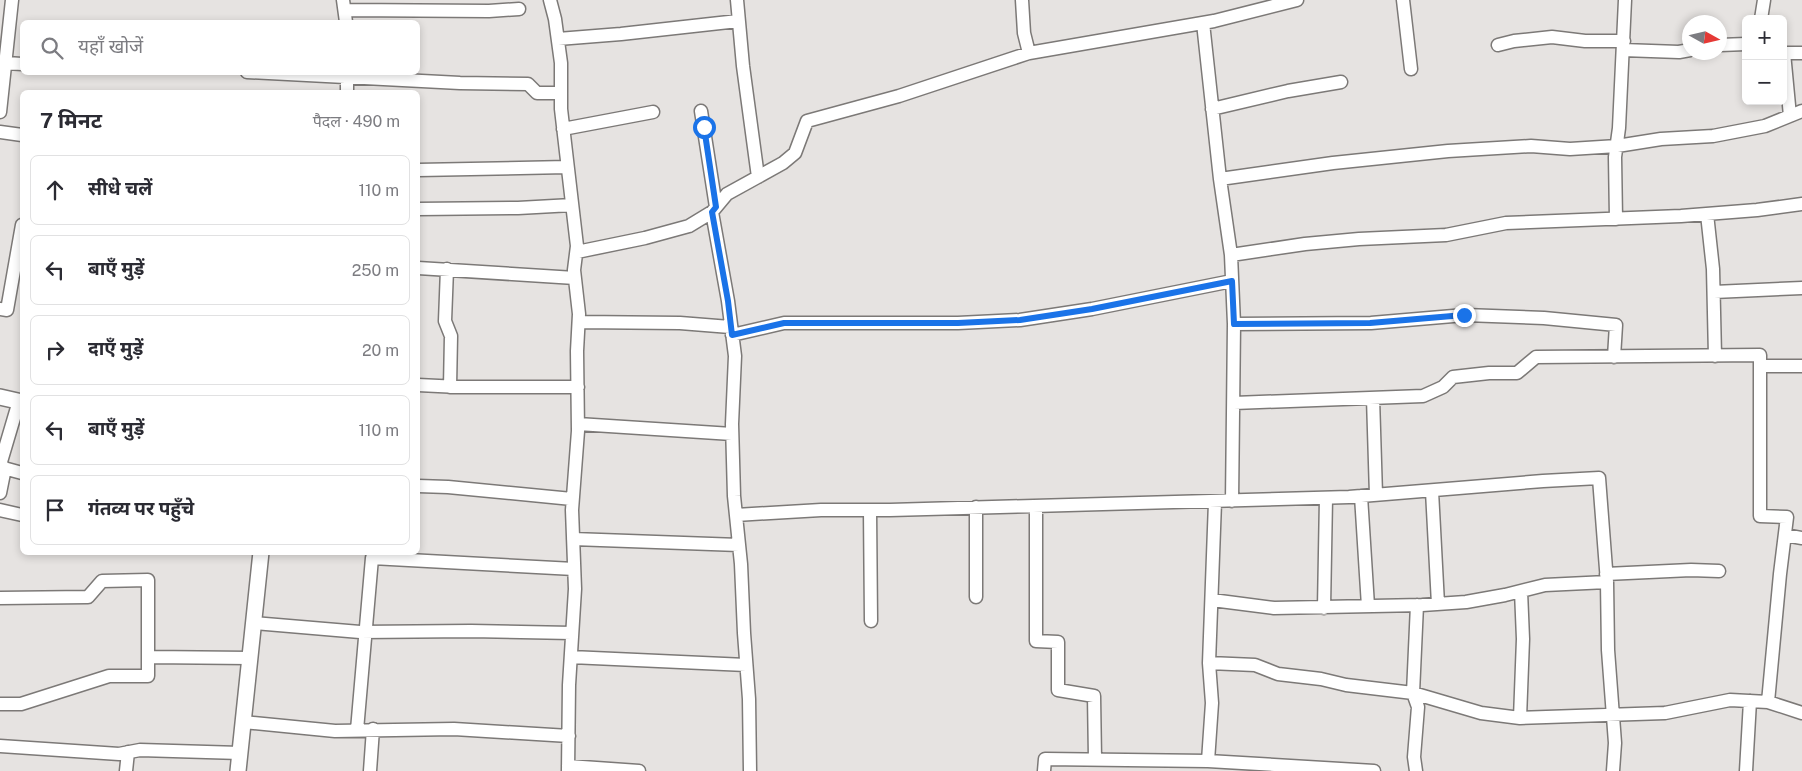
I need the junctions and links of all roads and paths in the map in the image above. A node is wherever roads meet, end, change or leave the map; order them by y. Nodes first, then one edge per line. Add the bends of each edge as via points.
1 (12, 0) edge
2 (550, 0) edge
3 (736, 0) edge
4 (1022, 0) edge
5 (1297, 0) edge
6 (1403, 0) edge
7 (1625, 0) edge
8 (1764, 0) edge
9 (519, 9) dead end
10 (345, 11) edge
11 (1762, 15) edge
12 (738, 21) junction
13 (1203, 23) junction
14 (558, 39) junction
15 (1727, 43) edge
16 (1742, 44) edge
17 (1498, 45) dead end
18 (1623, 45) junction
19 (1682, 51) edge
20 (1029, 53) junction
21 (1787, 53) edge
22 (1802, 53) edge
23 (1785, 60) edge
24 (6, 63) junction
25 (20, 64) edge
26 (1411, 69) dead end
27 (347, 75) edge
28 (1341, 82) dead end
29 (347, 90) edge
30 (561, 93) junction
31 (1212, 108) junction
32 (701, 111) dead end
33 (1802, 111) edge
34 (0, 112) edge
35 (653, 112) dead end
36 (1790, 116) junction
37 (563, 129) junction
38 (0, 132) edge
39 (20, 135) edge
40 (1617, 146) junction
41 (567, 167) junction
42 (420, 170) edge
43 (758, 177) junction
44 (1220, 179) junction
45 (1802, 204) edge
46 (572, 205) junction
47 (420, 208) edge
48 (714, 209) junction
49 (1707, 214) junction
50 (1616, 219) junction
51 (20, 249) edge
52 (577, 252) junction
53 (1231, 254) junction
54 (420, 268) edge
55 (448, 269) junction
56 (575, 278) junction
57 (1232, 281) junction
58 (17, 286) edge
59 (1802, 288) edge
60 (1714, 292) junction
61 (0, 309) edge
62 (579, 322) junction
63 (1234, 324) junction
64 (731, 331) junction
65 (1715, 356) junction
66 (1614, 357) junction
67 (1760, 366) junction
68 (1802, 366) edge
69 (420, 385) edge
70 (450, 387) junction
71 (578, 387) junction
72 (0, 396) edge
73 (1373, 398) junction
74 (20, 402) edge
75 (1234, 403) junction
76 (20, 405) edge
77 (578, 424) junction
78 (732, 434) junction
79 (2, 466) edge
80 (20, 472) edge
81 (420, 486) edge
82 (1432, 491) junction
83 (0, 493) edge
84 (1376, 495) junction
85 (1361, 496) junction
86 (1326, 498) junction
87 (572, 499) junction
88 (1232, 501) junction
89 (1215, 502) junction
90 (1036, 506) junction
91 (976, 507) junction
92 (0, 510) edge
93 (870, 510) junction
94 (20, 514) edge
95 (736, 515) junction
96 (1785, 535) junction
97 (1802, 538) edge
98 (572, 539) junction
99 (739, 545) junction
100 (261, 555) edge
101 (574, 569) junction
102 (1718, 571) dead end
103 (1606, 578) junction
104 (1521, 591) junction
105 (976, 597) dead end
106 (0, 598) edge
107 (1212, 600) junction
108 (1438, 604) junction
109 (1416, 605) junction
110 (1368, 606) junction
111 (1324, 608) junction
112 (871, 621) dead end
113 (253, 623) junction
114 (366, 632) junction
115 (572, 633) junction
116 (148, 657) junction
117 (571, 657) junction
118 (250, 658) junction
119 (1209, 663) junction
120 (746, 665) junction
121 (1413, 693) junction
122 (1750, 701) junction
123 (1768, 702) junction
124 (0, 704) edge
125 (1802, 713) edge
126 (1613, 715) junction
127 (1520, 718) junction
128 (243, 722) junction
129 (373, 729) junction
130 (357, 730) junction
131 (569, 736) junction
132 (0, 746) edge
133 (128, 752) junction
134 (240, 753) junction
135 (1095, 759) junction
136 (1208, 761) junction
137 (568, 768) edge
138 (126, 771) edge
139 (238, 771) edge
140 (370, 771) edge
141 (639, 771) edge
142 (750, 771) edge
143 (1044, 771) edge
144 (1374, 771) edge
145 (1416, 771) edge
146 (1613, 771) edge
147 (1746, 771) edge

1 - 24 street
2 - 14 street
3 - 12 street
4 - 20 street
5 - 13 street
6 - 26 street
7 - 18 street
8 - 11 street
9 - 10 street
12 - 14 street
12 - 43 street
13 - 20 street
13 - 31 street
14 - 30 street
15 - 16 street
17 - 18 street via 1552,37
18 - 19 street
18 - 40 street
20 - 43 street via 899,96 807,121 795,153
21 - 22 street
23 - 36 street
24 - 25 street
24 - 34 street
27 - 29 street
27 - 30 street via 460,84 528,84 538,93
28 - 31 street
30 - 37 street
31 - 44 street
32 - 48 street
33 - 36 street
35 - 37 street
36 - 40 street via 1741,132
37 - 41 street
38 - 39 street
40 - 44 street via 1570,149 1531,146 1448,152 1333,163
40 - 50 street
41 - 42 street
41 - 46 street
43 - 48 street via 727,194
44 - 53 street
45 - 49 street
46 - 47 street
46 - 52 street
48 - 52 street via 690,226
48 - 64 street
49 - 50 street
49 - 60 street
50 - 53 street via 1506,223 1446,236 1305,244
51 - 58 street
52 - 56 street
53 - 57 street
54 - 55 street
55 - 56 street
55 - 70 street via 445,321 451,336
56 - 62 street
57 - 63 street
57 - 64 street via 1020,320 784,323
58 - 61 street via 7,310
59 - 60 street
60 - 65 street
62 - 64 street via 680,323
62 - 71 street
63 - 66 street via 1370,323 1464,315 1553,319 1616,325
63 - 75 street
64 - 78 street via 735,356
65 - 66 street
65 - 67 street via 1760,355
66 - 73 street via 1536,357 1517,373 1453,377 1443,387 1423,396
67 - 68 street
67 - 96 street via 1760,516 1788,518
69 - 70 street
70 - 71 street
71 - 77 street
72 - 74 street
73 - 75 street
73 - 84 street
75 - 88 street
76 - 79 street
77 - 78 street
77 - 87 street
78 - 95 street
79 - 80 street
79 - 83 street
81 - 87 street
82 - 84 street
82 - 103 street via 1599,478
82 - 108 street
84 - 85 street
85 - 86 street
85 - 110 street
86 - 88 street
86 - 111 street
87 - 98 street
88 - 89 street
89 - 90 street
89 - 107 street
90 - 91 street
90 - 135 street via 1036,642 1058,642 1058,690 1094,696
91 - 93 street
91 - 105 street
92 - 94 street
93 - 95 street
93 - 112 street
95 - 99 street
96 - 97 street
96 - 123 street
98 - 99 street
98 - 101 street
99 - 120 street
100 - 113 street
101 - 114 street via 372,558
101 - 115 street
102 - 103 street via 1691,570
103 - 104 street
103 - 126 street
104 - 108 street
104 - 127 street
106 - 116 street via 88,597 102,580 148,580
107 - 111 street via 1274,608
107 - 119 street
108 - 109 street
109 - 110 street
109 - 121 street
110 - 111 street
113 - 114 street
113 - 118 street
114 - 115 street
114 - 130 street
115 - 117 street
116 - 118 street
116 - 124 street via 148,676 108,676 21,704
117 - 120 street
117 - 131 street
118 - 128 street
119 - 121 street via 1255,665 1278,674
119 - 136 street via 1212,703
120 - 142 street
121 - 127 street via 1481,714
121 - 145 street via 1418,707
122 - 123 street
122 - 126 street via 1730,700 1665,713
122 - 147 street
123 - 125 street
126 - 127 street
126 - 146 street
128 - 130 street via 335,731
128 - 134 street
129 - 130 street
129 - 131 street via 454,729
129 - 140 street
131 - 137 street
132 - 133 street
133 - 134 street
133 - 138 street
134 - 139 street
135 - 136 street
135 - 143 street via 1046,759
136 - 144 street
137 - 141 street

